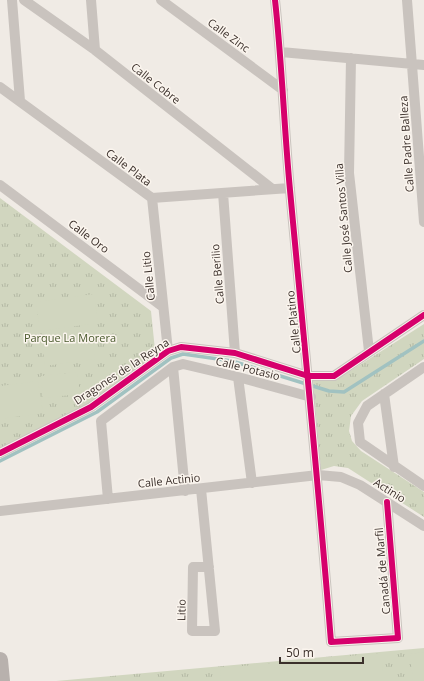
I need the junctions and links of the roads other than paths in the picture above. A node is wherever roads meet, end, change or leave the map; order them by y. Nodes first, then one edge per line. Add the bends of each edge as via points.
1 (12, 0) edge
2 (24, 0) edge
3 (91, 0) edge
4 (161, 0) edge
5 (275, 0) edge
6 (407, 0) edge
7 (95, 50) junction
8 (281, 52) junction
9 (350, 58) junction
10 (413, 64) junction
11 (424, 65) edge
12 (0, 87) edge
13 (283, 90) junction
14 (20, 101) junction
15 (424, 137) edge
16 (420, 167) junction
17 (0, 185) edge
18 (271, 188) junction
19 (290, 188) junction
20 (223, 193) junction
21 (152, 198) junction
22 (424, 222) edge
23 (163, 306) junction
24 (424, 315) edge
25 (369, 351) junction
26 (168, 352) junction
27 (235, 353) junction
28 (173, 367) junction
29 (424, 367) edge
30 (238, 377) junction
31 (308, 379) junction
32 (384, 394) junction
33 (310, 395) junction
34 (0, 453) edge
35 (394, 467) junction
36 (318, 475) junction
37 (341, 477) joint
38 (252, 484) junction
39 (424, 486) edge
40 (201, 489) junction
41 (185, 491) junction
42 (108, 499) junction
43 (387, 502) junction
44 (0, 511) edge
45 (424, 526) edge
46 (209, 567) junction
47 (398, 638) joint
48 (0, 660) edge
49 (2, 681) edge

1 - 14 street
2 - 7 street, Calle Cobre
3 - 7 street
4 - 13 street, Calle Zinc
5 - 8 street, Calle Platino
6 - 10 street, Calle Padre Balleza
7 - 18 street, Calle Cobre
8 - 9 street
8 - 13 street, Calle Platino
9 - 10 street
9 - 25 street, Calle José Santos Villa via 349,173
10 - 11 street
10 - 16 street, Calle Padre Balleza
12 - 14 street, Calle Plata
13 - 19 street, Calle Platino
14 - 21 street, Calle Plata
15 - 16 street
16 - 22 street, Calle Padre Balleza
17 - 23 street, Calle Oro
18 - 19 street, Calle Plata
18 - 20 street, Calle Plata
19 - 31 street, Calle Platino
20 - 21 street, Calle Plata
20 - 27 street, Calle Berilio
21 - 23 street, Calle Litio
23 - 26 street, Calle Litio
24 - 25 street, Dragones de la Reyna
25 - 31 street, Dragones de la Reyna via 334,376
26 - 27 street, Dragones de la Reyna via 181,347
26 - 34 street, Dragones de la Reyna via 91,407
27 - 31 street, Dragones de la Reyna
28 - 30 street, Calle Potasio via 183,364
28 - 41 street
28 - 42 street via 101,421
29 - 32 street
30 - 33 street, Calle Potasio
30 - 38 street
31 - 33 street, Calle Platino
32 - 35 street
32 - 35 street via 367,406 358,423 360,442
33 - 36 street, Calle Platino
35 - 39 street
36 - 37 street, Calle Actinio
36 - 38 street, Calle Actinio
36 - 47 street, Calle Platino via 331,642
37 - 43 street, Actinio via 360,485
38 - 40 street, Calle Actinio
40 - 41 street, Calle Actinio
40 - 46 street, Litio
41 - 42 street, Calle Actinio
42 - 44 street, Calle Actinio
43 - 45 street, Actinio
43 - 47 street, Canadá de Marfil
46 - 46 street, Litio via 215,630 192,631 193,567
48 - 49 main road

